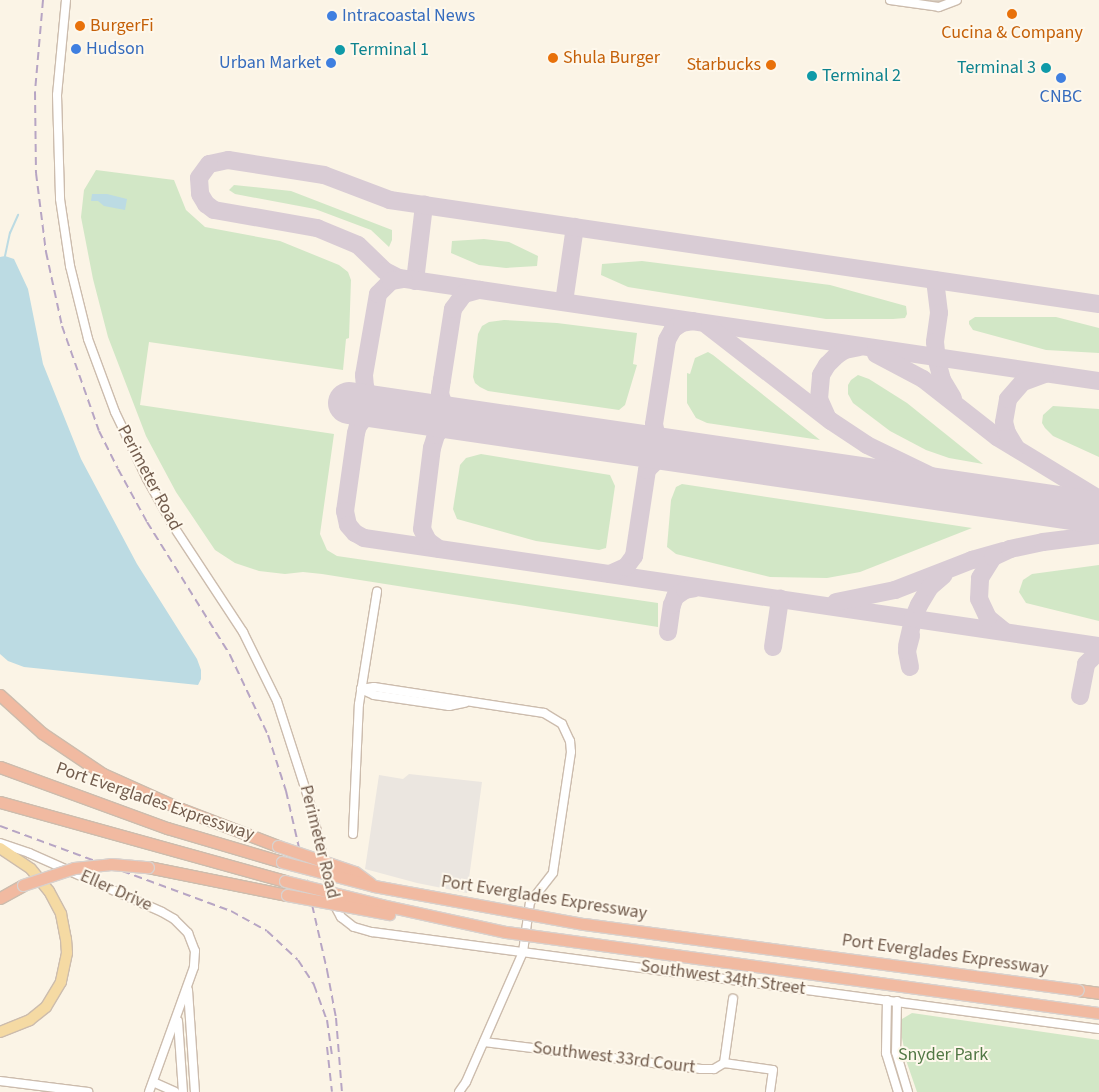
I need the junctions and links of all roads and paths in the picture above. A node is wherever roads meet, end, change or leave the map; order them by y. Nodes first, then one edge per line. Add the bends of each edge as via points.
1 (66, 0) edge
2 (890, 0) edge
3 (957, 0) edge
4 (377, 591) dead end
5 (361, 689) junction
6 (0, 695) edge
7 (0, 767) edge
8 (0, 802) edge
9 (353, 834) dead end
10 (0, 843) edge
11 (0, 848) edge
12 (374, 886) junction
13 (0, 898) edge
14 (349, 924) joint
15 (472, 926) junction
16 (523, 952) junction
17 (188, 986) junction
18 (1099, 993) edge
19 (733, 999) dead end
20 (887, 1000) junction
21 (897, 1002) junction
22 (1099, 1013) edge
23 (177, 1017) junction
24 (1099, 1029) edge
25 (0, 1032) edge
26 (484, 1042) junction
27 (724, 1063) junction
28 (0, 1081) edge
29 (153, 1082) junction
30 (88, 1092) edge
31 (149, 1092) edge
32 (175, 1092) edge
33 (183, 1092) edge
34 (195, 1092) edge
35 (459, 1092) edge
36 (770, 1092) edge
37 (898, 1092) edge
38 (908, 1092) edge

1 - 14 street, Perimeter Road via 58,86 60,200 70,266 88,339 115,412 146,479 242,632 277,701 309,799 334,904
2 - 3 street via 939,7
4 - 5 street
5 - 9 street
5 - 16 street via 374,687 544,713 562,724 571,752 553,873 530,902
6 - 12 highway, bridge via 42,733 103,774 172,805 355,872
7 - 12 highway, Port Everglades Expressway, bridge via 167,828
8 - 15 highway, Port Everglades Expressway, bridge via 285,880
10 - 17 street, Eller Drive via 57,865 174,919 188,933 194,945 196,957
11 - 25 main road via 24,863 44,883 61,914 67,946 58,989 46,1007 30,1020
12 - 18 highway, Port Everglades Expressway, bridge via 584,924
13 - 15 highway, bridge via 23,885 74,868 111,864 148,867 384,913
14 - 16 street, Southwest 34th Street via 365,931
15 - 22 highway, Port Everglades Expressway, bridge
16 - 20 street, Southwest 34th Street
16 - 26 street
17 - 23 street, Eller Drive
17 - 34 street
19 - 27 street
20 - 21 street, Southwest 34th Street
20 - 37 street via 886,1053
21 - 24 street, Southwest 34th Street
21 - 38 street via 896,1052
23 - 29 street, Eller Drive
23 - 33 street
26 - 27 street, Southwest 33rd Court via 701,1069
26 - 35 street
27 - 36 street, Southwest 33rd Court via 773,1070
28 - 30 street
29 - 31 street, Eller Drive
29 - 32 street

